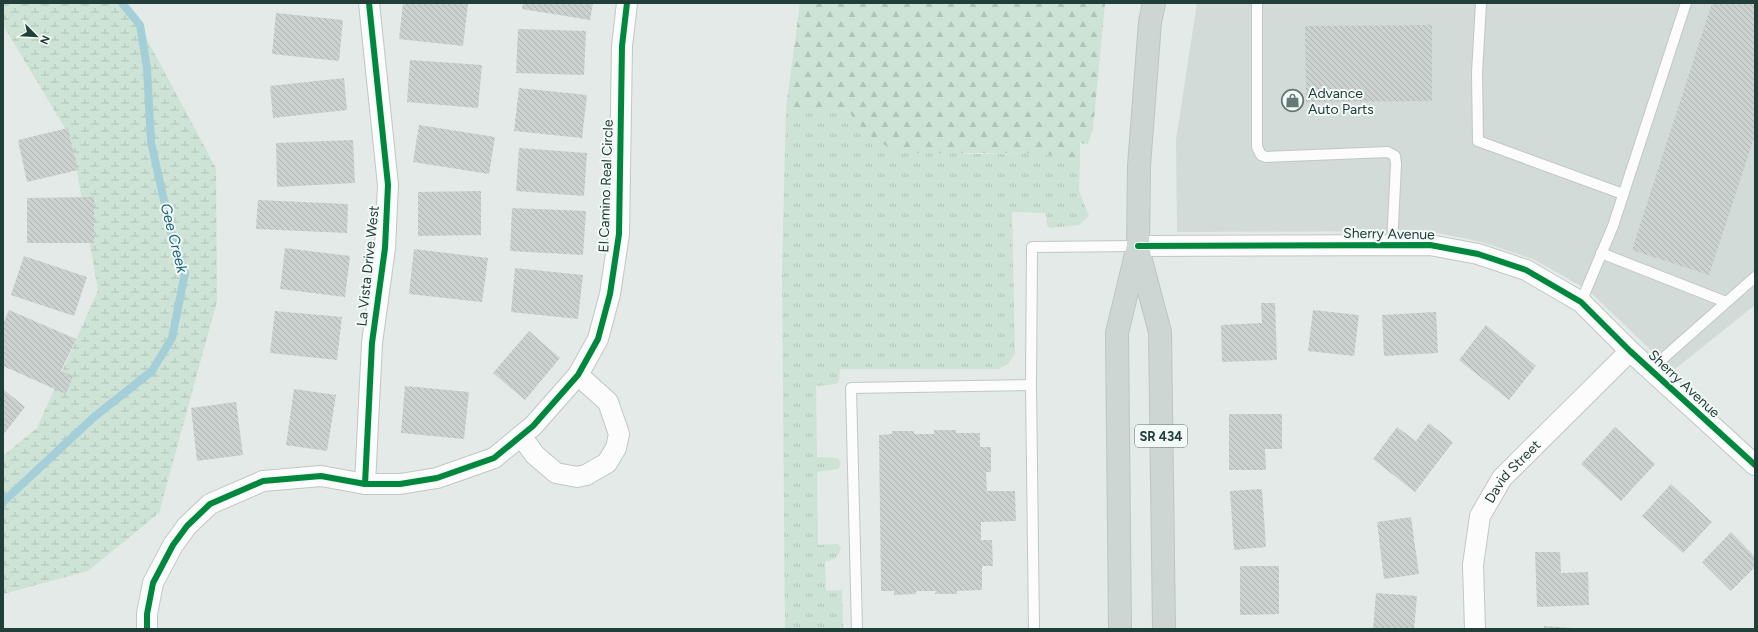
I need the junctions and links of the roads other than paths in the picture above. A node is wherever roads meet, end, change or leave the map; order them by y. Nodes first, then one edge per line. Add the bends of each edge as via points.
1 (369, 3) edge
2 (627, 3) edge
3 (1154, 3) edge
4 (1257, 3) edge
5 (1481, 3) edge
6 (1686, 3) edge
7 (1623, 194) junction
8 (1392, 245) junction
9 (1138, 246) junction
10 (1601, 253) junction
11 (1755, 277) edge
12 (1581, 302) junction
13 (1726, 302) junction
14 (1630, 351) junction
15 (1651, 369) junction
16 (578, 376) junction
17 (1031, 384) junction
18 (521, 436) junction
19 (1755, 465) edge
20 (365, 484) junction
21 (147, 629) edge
22 (857, 629) edge
23 (1034, 629) edge
24 (1120, 629) edge
25 (1164, 629) edge
26 (1475, 629) edge

1 - 20 street, La Vista Drive West via 388,185 385,248 372,343
2 - 16 street, El Camino Real Circle via 622,46 619,234 610,294 598,339
3 - 9 main road, SR 434 via 1139,166
4 - 8 lane via 1257,147 1261,155 1266,158 1388,152 1395,156
5 - 7 lane via 1477,72 1478,141
6 - 7 lane
7 - 10 lane
8 - 9 street, Sherry Avenue
8 - 12 street, Sherry Avenue via 1430,245 1478,254 1526,270
9 - 17 lane via 1032,247
9 - 24 main road, SR 434 via 1117,333
9 - 25 main road, SR 434 via 1160,332
10 - 12 lane
10 - 13 lane
11 - 13 lane
12 - 14 street, Sherry Avenue
13 - 15 lane
14 - 15 street, Sherry Avenue
14 - 26 street, David Street via 1502,478 1480,516 1474,565
15 - 19 street, Sherry Avenue
16 - 18 street, El Camino Real Circle
16 - 18 street via 608,402 619,434 616,448 607,463 582,476 556,473 535,455
17 - 22 lane via 850,388
17 - 23 lane
18 - 20 street, El Camino Real Circle via 494,458 437,478 400,484
20 - 21 street, El Camino Real Circle via 321,476 263,481 210,504 187,526 173,545 154,583

